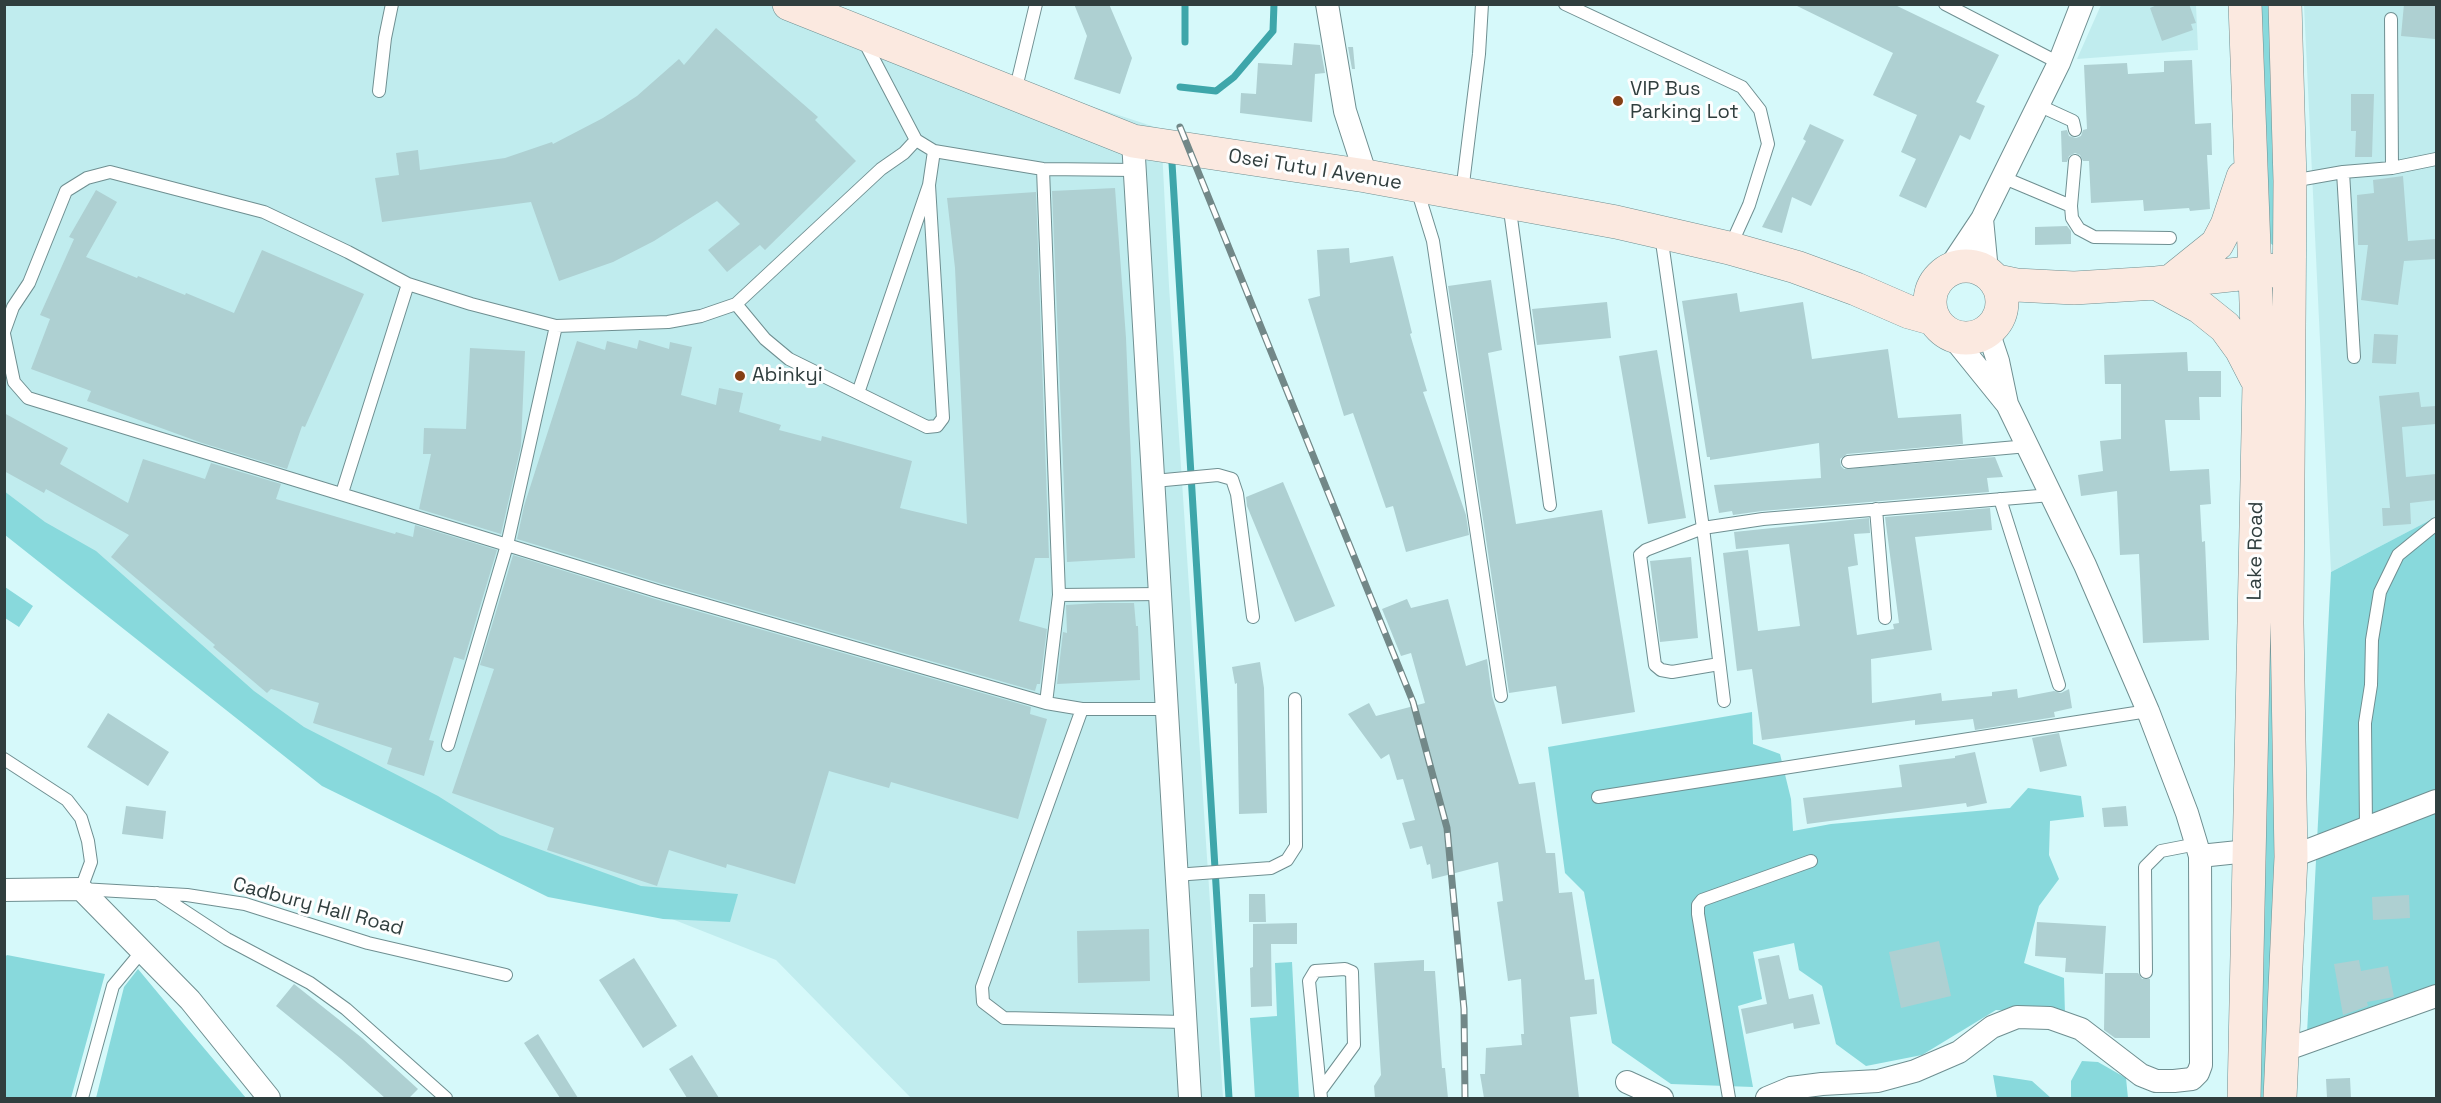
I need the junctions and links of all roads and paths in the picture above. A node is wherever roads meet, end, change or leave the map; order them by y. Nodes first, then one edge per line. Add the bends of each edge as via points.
1 (392, 4) edge
2 (789, 4) edge
3 (1036, 4) edge
4 (1327, 4) edge
5 (1482, 4) edge
6 (1565, 4) edge
7 (1945, 4) edge
8 (2082, 4) edge
9 (2245, 4) edge
10 (2284, 4) edge
11 (2391, 19) dead end
12 (859, 32) junction
13 (2059, 63) junction
14 (379, 91) dead end
15 (1014, 94) junction
16 (2038, 105) junction
17 (2075, 130) dead end
18 (916, 140) junction
19 (934, 152) junction
20 (2250, 155) junction
21 (1134, 156) junction
22 (2436, 159) edge
23 (2075, 161) dead end
24 (2392, 168) junction
25 (1043, 169) junction
26 (2343, 172) junction
27 (1366, 176) junction
28 (2002, 177) junction
29 (2290, 182) junction
30 (929, 185) junction
31 (1416, 185) junction
32 (1462, 193) junction
33 (1509, 202) junction
34 (2071, 206) junction
35 (1982, 219) junction
36 (1661, 232) junction
37 (2170, 237) dead end
38 (1730, 248) junction
39 (2290, 270) junction
40 (2254, 272) junction
41 (1943, 274) junction
42 (1992, 276) junction
43 (2163, 282) junction
44 (408, 284) junction
45 (2074, 288) junction
46 (1856, 289) junction
47 (736, 304) junction
48 (1994, 323) junction
49 (556, 326) junction
50 (1942, 327) junction
51 (4, 333) edge
52 (2354, 357) dead end
53 (2259, 384) junction
54 (858, 393) junction
55 (2007, 404) junction
56 (2028, 446) junction
57 (1848, 462) dead end
58 (1154, 481) junction
59 (342, 494) junction
60 (2051, 495) junction
61 (2000, 499) junction
62 (1550, 505) dead end
63 (1876, 509) junction
64 (2436, 524) edge
65 (1703, 528) junction
66 (507, 545) junction
67 (1160, 594) junction
68 (1059, 595) junction
69 (1253, 616) dead end
70 (1885, 618) dead end
71 (1719, 664) junction
72 (2059, 685) dead end
73 (1501, 696) dead end
74 (1295, 699) dead end
75 (1725, 701) dead end
76 (1046, 703) junction
77 (1082, 709) junction
78 (1166, 709) junction
79 (2148, 711) junction
80 (448, 745) dead end
81 (4, 759) edge
82 (1598, 797) dead end
83 (2436, 801) edge
84 (2366, 828) junction
85 (2198, 850) junction
86 (2248, 851) junction
87 (2291, 857) junction
88 (1811, 861) dead end
89 (1175, 875) junction
90 (81, 889) junction
91 (4, 890) edge
92 (156, 893) junction
93 (143, 950) junction
94 (2146, 972) dead end
95 (506, 975) dead end
96 (2436, 996) edge
97 (1185, 1022) junction
98 (2282, 1051) junction
99 (1627, 1082) dead end
100 (1321, 1094) edge
101 (82, 1098) edge
102 (269, 1098) edge
103 (446, 1098) edge
104 (1190, 1098) edge
105 (1662, 1098) edge
106 (1729, 1098) edge
107 (1767, 1098) edge
108 (2244, 1098) edge
109 (2280, 1098) edge

1 - 14 lane
2 - 12 main road, Osei Tutu I Avenue
3 - 15 lane
4 - 27 street via 1345,111
5 - 32 lane
6 - 38 lane via 1742,87 1760,110 1768,144 1749,205
7 - 13 lane
8 - 13 street
9 - 20 main road, Lake Road
10 - 29 main road, Lake Road
11 - 24 lane
12 - 15 main road, Osei Tutu I Avenue
12 - 18 lane
13 - 16 street
15 - 21 main road, Osei Tutu I Avenue
16 - 17 lane via 2073,120
16 - 28 street
18 - 19 lane
18 - 47 lane
19 - 25 lane
19 - 30 lane
20 - 40 main road, Lake Road
20 - 43 main road via 2217,244
21 - 25 lane
21 - 27 main road, Osei Tutu I Avenue
21 - 58 street
22 - 24 lane
23 - 34 lane
24 - 26 lane
25 - 68 lane
26 - 29 lane
26 - 52 lane
27 - 31 main road, Osei Tutu I Avenue
28 - 34 lane
28 - 35 street
29 - 39 main road, Lake Road
30 - 54 lane
30 - 54 lane via 943,418 937,426 927,427
31 - 32 main road, Osei Tutu I Avenue
31 - 73 lane via 1433,241
32 - 33 main road, Osei Tutu I Avenue
33 - 36 main road, Osei Tutu I Avenue
33 - 62 lane
34 - 37 lane via 2079,229 2094,237
35 - 41 street
35 - 42 street
36 - 38 main road, Osei Tutu I Avenue
36 - 65 lane
38 - 46 main road, Osei Tutu I Avenue
39 - 40 main road
39 - 87 main road, Lake Road via 2287,623
40 - 43 main road
40 - 53 main road, Lake Road
41 - 42 main road via 1961,265 1974,266
41 - 46 main road, Osei Tutu I Avenue via 1910,284
41 - 50 main road via 1931,291 1929,305
42 - 45 main road via 2016,285
42 - 48 main road via 2003,297
43 - 45 main road
43 - 53 main road via 2225,327
44 - 49 lane
44 - 51 lane via 264,212 110,172 87,178 66,192
44 - 59 lane
45 - 48 main road
46 - 50 main road, Osei Tutu I Avenue
47 - 49 lane via 668,322
47 - 54 lane via 776,350
48 - 50 main road via 1976,337 1963,338
48 - 55 street
49 - 66 lane
50 - 55 street
51 - 59 lane via 14,382 28,398
53 - 86 main road, Lake Road
55 - 56 street
56 - 57 lane
56 - 60 street
58 - 67 street
58 - 69 lane via 1218,474 1232,479
59 - 66 lane
60 - 61 lane
60 - 79 street
61 - 63 lane
61 - 72 lane
63 - 65 lane
63 - 70 lane
64 - 84 lane via 2398,555 2380,592 2365,723
65 - 71 lane
65 - 71 lane via 1640,555 1655,664 1672,672
66 - 76 lane
66 - 80 lane
67 - 68 lane
67 - 78 street
68 - 76 lane
71 - 75 lane
74 - 89 lane via 1296,846 1287,860 1271,868
76 - 77 lane
77 - 78 lane
77 - 97 lane via 982,987 983,1002 1004,1018
78 - 89 street
79 - 82 lane
79 - 85 street
81 - 90 lane via 68,800 81,818 91,862
83 - 84 street
84 - 87 street
85 - 86 street
85 - 94 lane via 2162,851 2145,867
85 - 107 street via 2201,1065 2192,1079 2156,1081 2081,1029 2050,1018 2017,1017 1992,1027 1959,1052 1915,1071 1878,1081 1791,1088
86 - 108 main road, Lake Road
87 - 98 main road, Lake Road
88 - 106 lane via 1702,900 1698,905
89 - 97 street
90 - 91 street
90 - 92 lane, Cadbury Hall Road
90 - 93 street
92 - 95 lane, Cadbury Hall Road via 245,904 368,943
92 - 103 lane via 227,939 310,983 346,1009
93 - 101 lane via 112,986
93 - 102 street via 190,1000
96 - 98 street
97 - 104 street
98 - 109 main road, Lake Road
99 - 105 street
100 - 100 lane via 1354,1045 1352,972 1344,969 1315,972 1309,981

